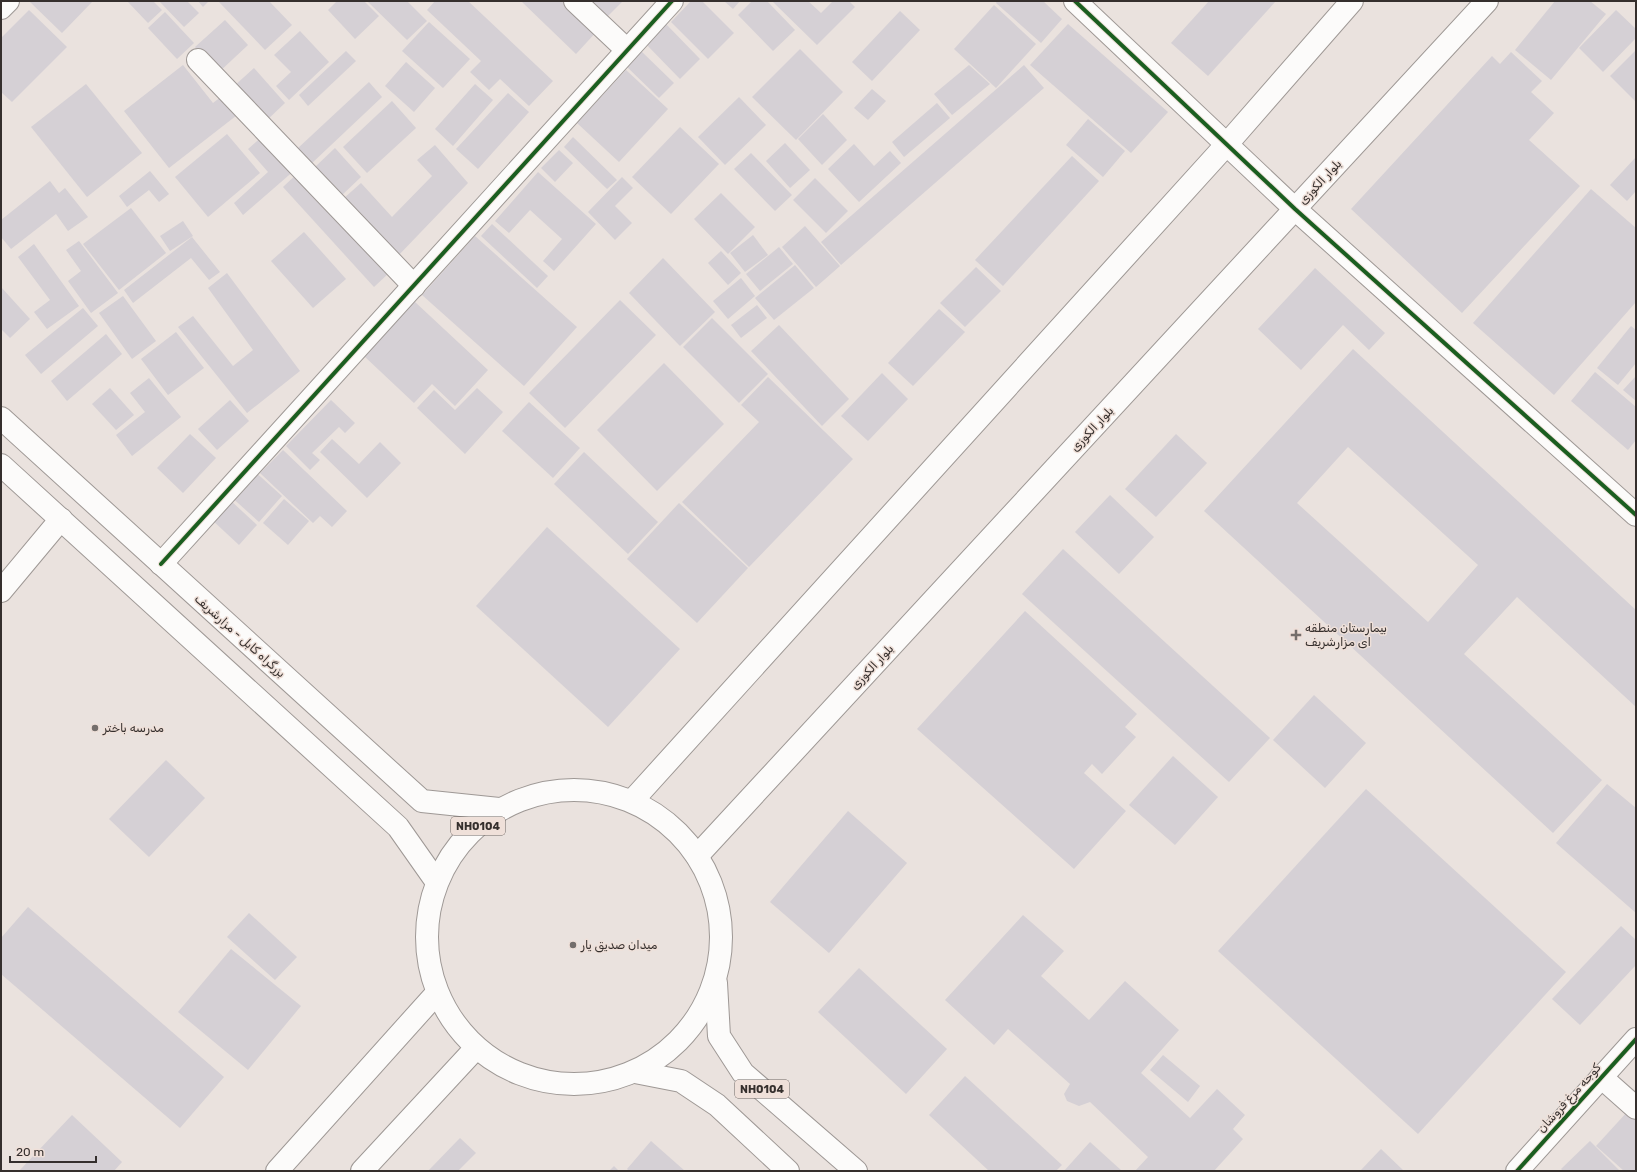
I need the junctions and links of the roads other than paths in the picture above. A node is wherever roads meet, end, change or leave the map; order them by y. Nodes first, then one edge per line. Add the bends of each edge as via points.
1 (8, 1) edge
2 (575, 1) edge
3 (672, 1) edge
4 (1075, 1) edge
5 (1352, 1) edge
6 (1487, 1) edge
7 (1, 8) edge
8 (627, 50) junction
9 (198, 60) dead end
10 (1227, 144) junction
11 (1295, 209) junction
12 (414, 286) junction
13 (1, 418) edge
14 (1, 465) edge
15 (1636, 515) edge
16 (61, 519) junction
17 (161, 564) junction
18 (1, 591) edge
19 (632, 801) junction
20 (499, 809) junction
21 (698, 856) junction
22 (436, 881) junction
23 (716, 981) junction
24 (435, 995) junction
25 (1636, 1039) edge
26 (476, 1048) junction
27 (635, 1072) junction
28 (1601, 1077) junction
29 (1636, 1108) edge
30 (277, 1171) edge
31 (362, 1171) edge
32 (788, 1171) edge
33 (856, 1171) edge
34 (1517, 1171) edge

1 - 7 main road
2 - 8 main road
3 - 8 main road
4 - 10 main road
5 - 10 main road
6 - 11 main road, بلوار الکوزی
8 - 12 main road
9 - 12 main road
10 - 11 main road
10 - 19 main road
11 - 15 main road
11 - 21 main road, بلوار الکوزی
12 - 17 main road
13 - 17 main road, بزرگراه کابل - مزارشریف / NH0104
14 - 16 main road
16 - 18 main road
16 - 22 main road via 398,827
17 - 20 main road, بزرگراه کابل - مزارشریف / NH0104 via 422,801
19 - 20 main road, NH0104 via 587,790 569,790 541,792
19 - 21 main road, NH0104 via 669,824
20 - 22 main road, NH0104 via 462,840
21 - 23 main road, NH0104 via 716,895 722,938
22 - 24 main road, NH0104 via 426,923 429,966
23 - 27 main road, NH0104 via 698,1019 670,1050
23 - 33 main road, NH0104 via 719,1036 743,1073
24 - 26 main road, NH0104
24 - 30 main road
25 - 28 main road, كوجه مرغ فروشان
26 - 27 main road, NH0104 via 511,1071 552,1084 594,1084
26 - 31 main road
27 - 32 main road, NH0104 via 681,1080 717,1105
28 - 29 main road
28 - 34 main road, كوجه مرغ فروشان

